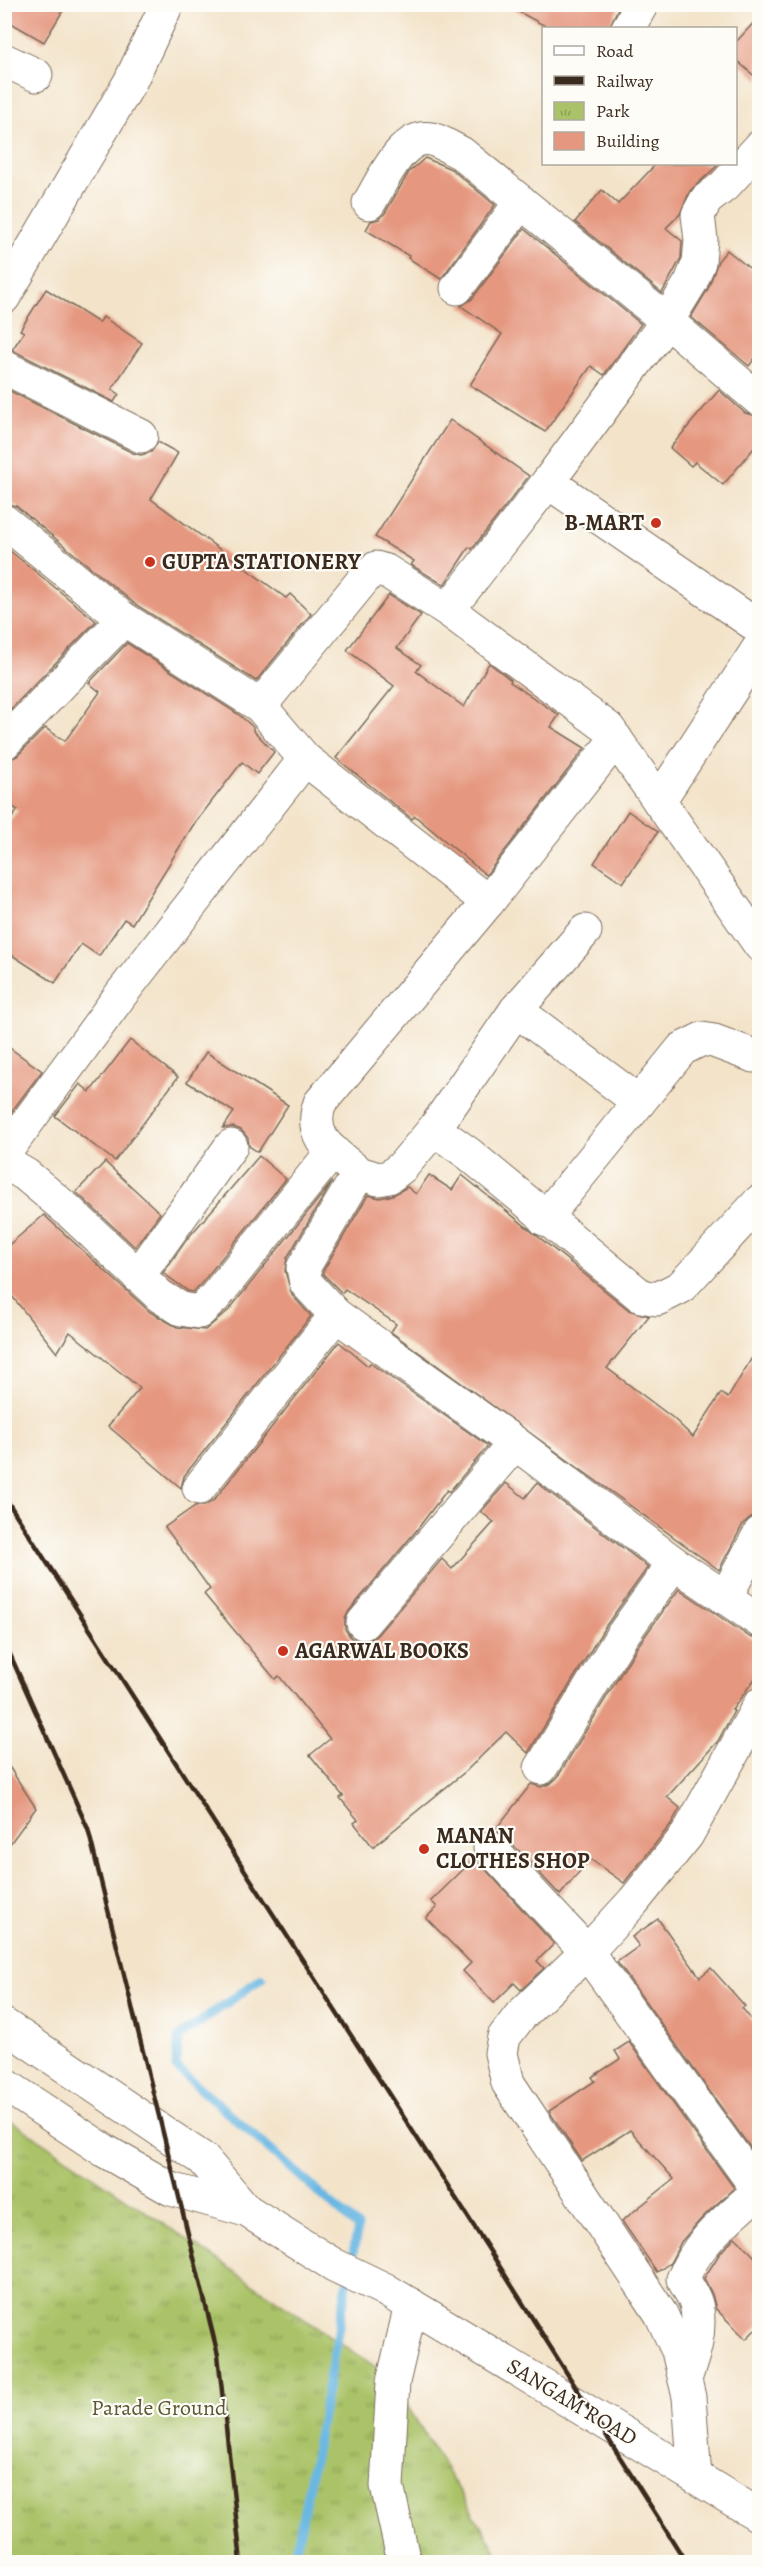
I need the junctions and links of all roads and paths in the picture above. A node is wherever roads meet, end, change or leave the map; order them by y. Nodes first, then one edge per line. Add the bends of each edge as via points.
1 (166, 4) edge
2 (642, 4) edge
3 (629, 27) edge
4 (4, 60) edge
5 (36, 75) dead end
6 (759, 148) edge
7 (521, 202) junction
8 (369, 203) dead end
9 (458, 288) dead end
10 (4, 297) edge
11 (667, 321) junction
12 (4, 367) edge
13 (757, 398) dead end
14 (141, 436) dead end
15 (548, 482) junction
16 (4, 521) edge
17 (448, 609) junction
18 (124, 619) junction
19 (759, 628) edge
20 (759, 646) edge
21 (260, 706) junction
22 (616, 739) junction
23 (4, 742) edge
24 (305, 759) junction
25 (659, 801) junction
26 (488, 902) junction
27 (585, 931) dead end
28 (759, 945) edge
29 (516, 1010) junction
30 (754, 1056) dead end
31 (639, 1102) junction
32 (434, 1130) junction
33 (231, 1146) dead end
34 (333, 1151) junction
35 (4, 1154) edge
36 (4, 1162) edge
37 (359, 1173) junction
38 (759, 1201) edge
39 (544, 1219) junction
40 (138, 1276) junction
41 (336, 1315) junction
42 (515, 1443) junction
43 (199, 1488) dead end
44 (759, 1533) edge
45 (674, 1563) junction
46 (725, 1598) junction
47 (759, 1621) edge
48 (363, 1623) dead end
49 (759, 1704) edge
50 (540, 1768) dead end
51 (490, 1848) dead end
52 (587, 1952) junction
53 (4, 2025) edge
54 (4, 2084) edge
55 (759, 2191) edge
56 (246, 2210) junction
57 (398, 2297) junction
58 (685, 2379) junction
59 (695, 2477) junction
60 (759, 2516) edge
61 (404, 2562) edge

1 - 10 street via 130,82
2 - 3 street
4 - 5 street
6 - 11 street via 706,200 698,215 699,262
7 - 8 street via 461,153 430,139 412,141 397,156
7 - 9 street
7 - 11 street
11 - 13 street
11 - 15 street
12 - 14 street
15 - 17 street
15 - 19 street
16 - 18 street
17 - 21 street via 376,568
17 - 22 street via 608,728
18 - 21 street
18 - 23 street
20 - 25 street
21 - 24 street
22 - 25 street
22 - 26 street
24 - 26 street
24 - 35 street via 122,993
25 - 28 street
26 - 34 street via 320,1102 316,1129 323,1143
27 - 29 street
29 - 31 street
29 - 32 street
30 - 31 street via 702,1039 682,1049
31 - 39 street
32 - 37 street via 389,1177 378,1179
32 - 39 street via 469,1154
33 - 40 street
34 - 37 street
34 - 40 street via 199,1312 174,1305
36 - 40 street via 26,1175
37 - 41 street via 303,1268 306,1283
38 - 39 street via 698,1272 681,1287 657,1299 640,1296
41 - 42 street
41 - 43 street
42 - 45 street
42 - 48 street
44 - 46 street
45 - 46 street
45 - 50 street via 621,1637
46 - 47 street
49 - 52 street via 687,1835
51 - 52 street
52 - 55 street
52 - 58 street via 520,2016 504,2037 501,2053 508,2083 661,2314 678,2351
53 - 56 street via 203,2159
54 - 56 street via 171,2189
55 - 58 street via 690,2261 683,2279 697,2308 698,2334
56 - 57 street, SANGAM ROAD via 334,2265
57 - 59 street, SANGAM ROAD
57 - 61 street via 387,2486
58 - 59 street
59 - 60 street, SANGAM ROAD

